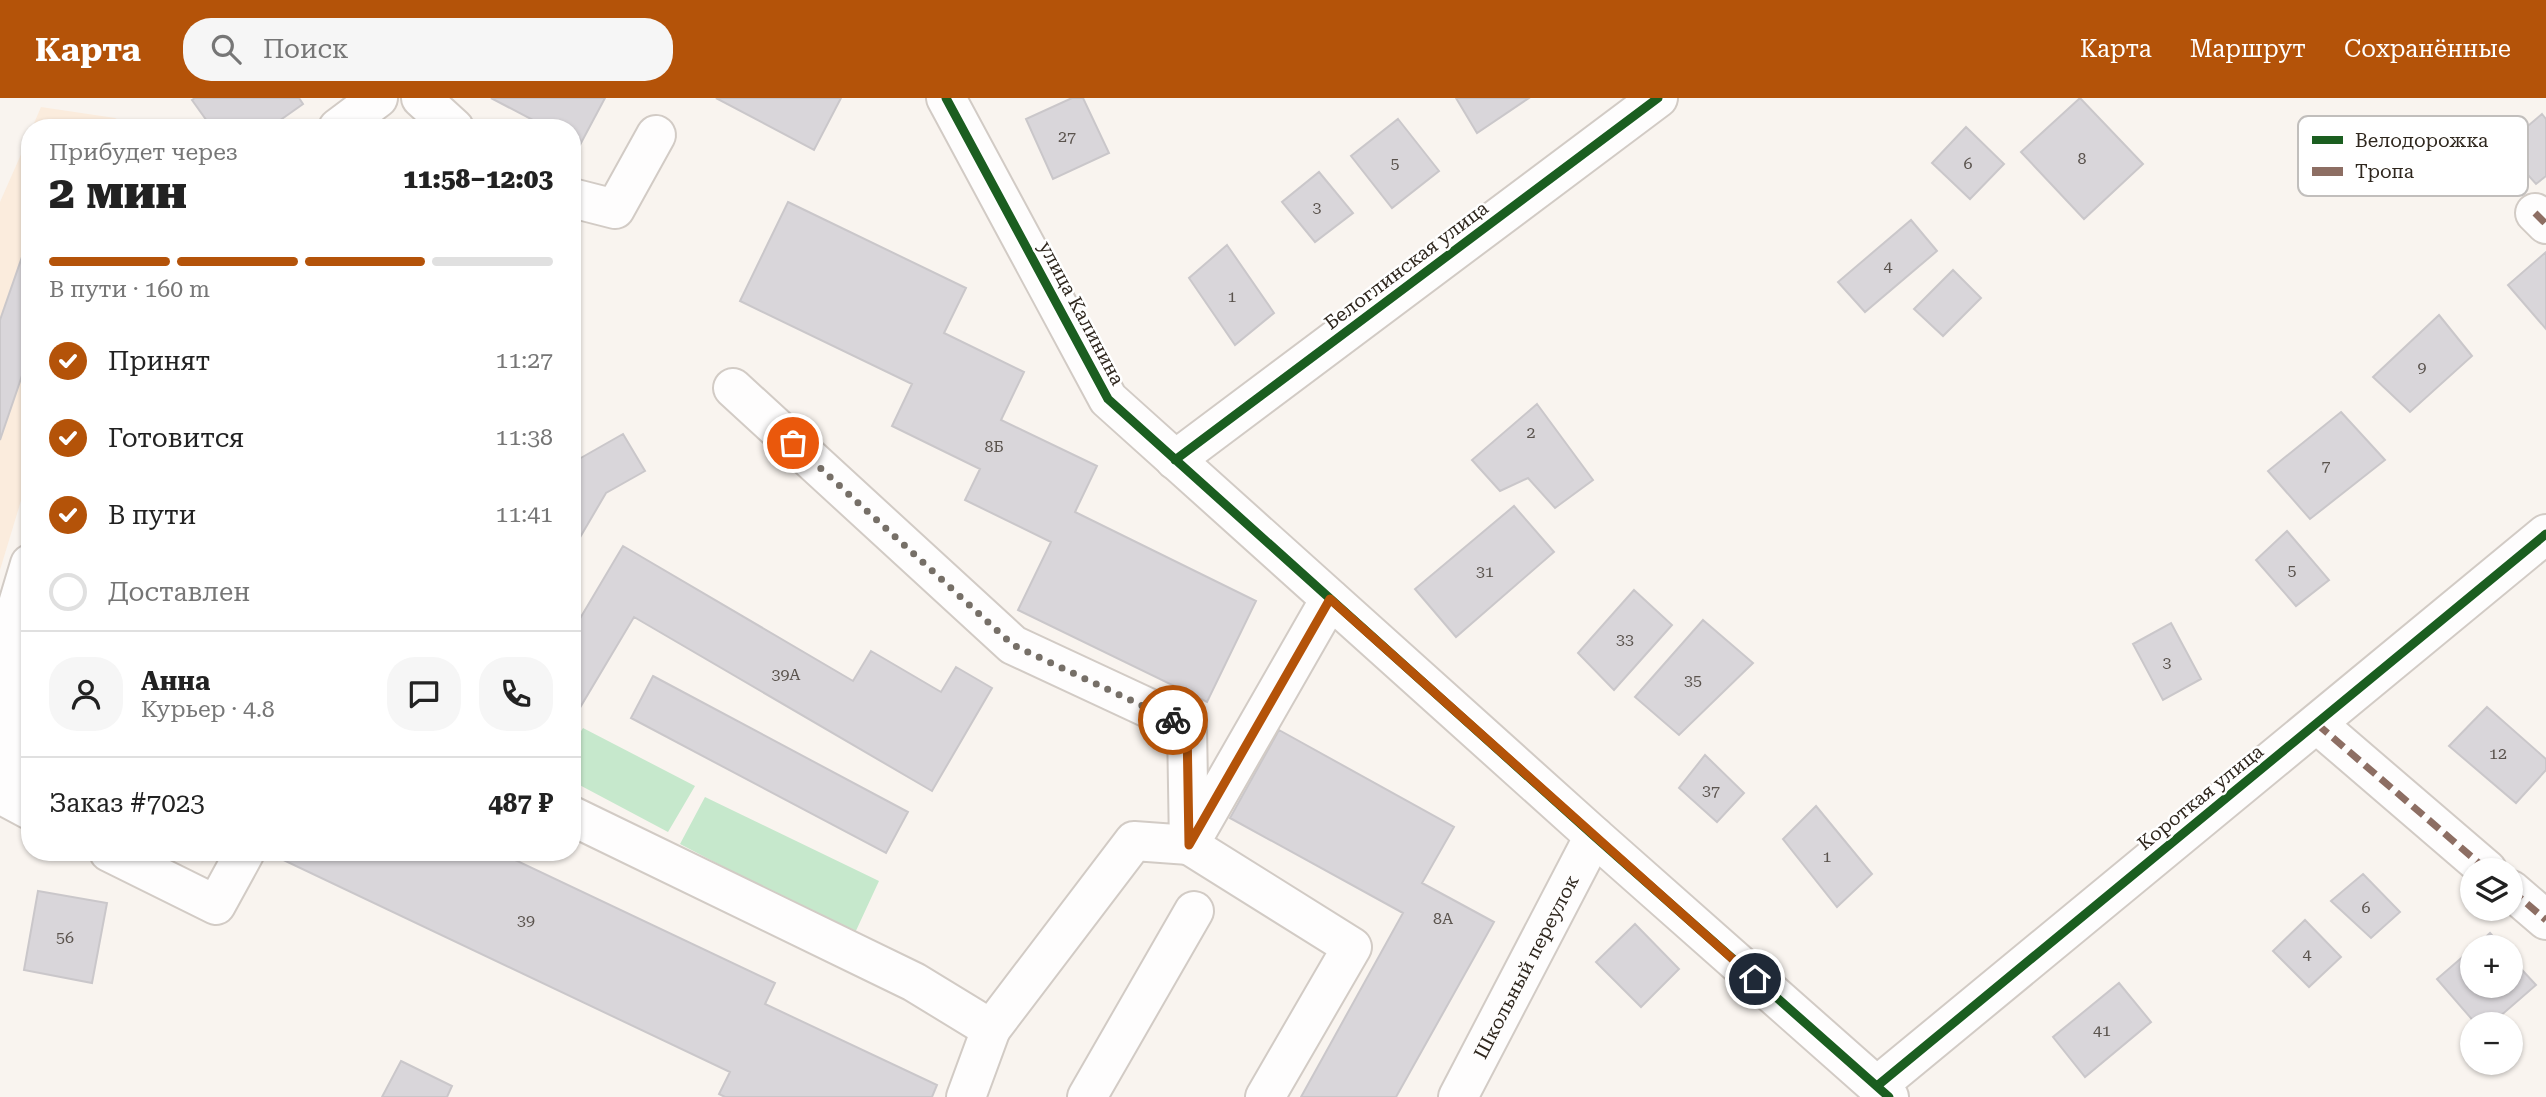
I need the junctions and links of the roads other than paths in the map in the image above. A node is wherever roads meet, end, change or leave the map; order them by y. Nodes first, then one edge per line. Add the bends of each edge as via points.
1 (378, 98) edge
2 (421, 98) edge
3 (946, 98) edge
4 (1658, 98) edge
5 (350, 119) edge
6 (444, 119) edge
7 (656, 135) dead end
8 (581, 200) edge
9 (733, 388) dead end
10 (1175, 460) junction
11 (2546, 534) edge
12 (21, 594) edge
13 (1330, 599) junction
14 (2317, 724) junction
15 (0, 795) edge
16 (21, 806) edge
17 (581, 820) edge
18 (1594, 836) junction
19 (1189, 845) junction
20 (2473, 858) edge
21 (127, 861) edge
22 (240, 861) edge
23 (2523, 900) edge
24 (1194, 911) dead end
25 (2546, 920) edge
26 (991, 1029) junction
27 (1883, 1092) edge
28 (966, 1097) edge
29 (1087, 1097) edge
30 (1265, 1097) edge
31 (1458, 1097) edge

1 - 5 street
2 - 6 street
3 - 10 street, улица Калинина via 1108,399
4 - 10 street, Белоглинская улица
7 - 8 street via 615,209
9 - 19 street via 1013,645 1187,726
10 - 13 street, улица Калинина
11 - 14 street, Короткая улица
12 - 15 street via 13,621
13 - 18 street, улица Калинина
13 - 19 street
14 - 20 street
14 - 27 street, Короткая улица
15 - 16 street
17 - 26 street via 914,982
18 - 27 street, улица Калинина
18 - 31 street, Школьный переулок
19 - 26 street via 1134,841
19 - 30 street via 1352,947
21 - 22 street via 216,905
23 - 25 street
24 - 29 street
26 - 28 street

